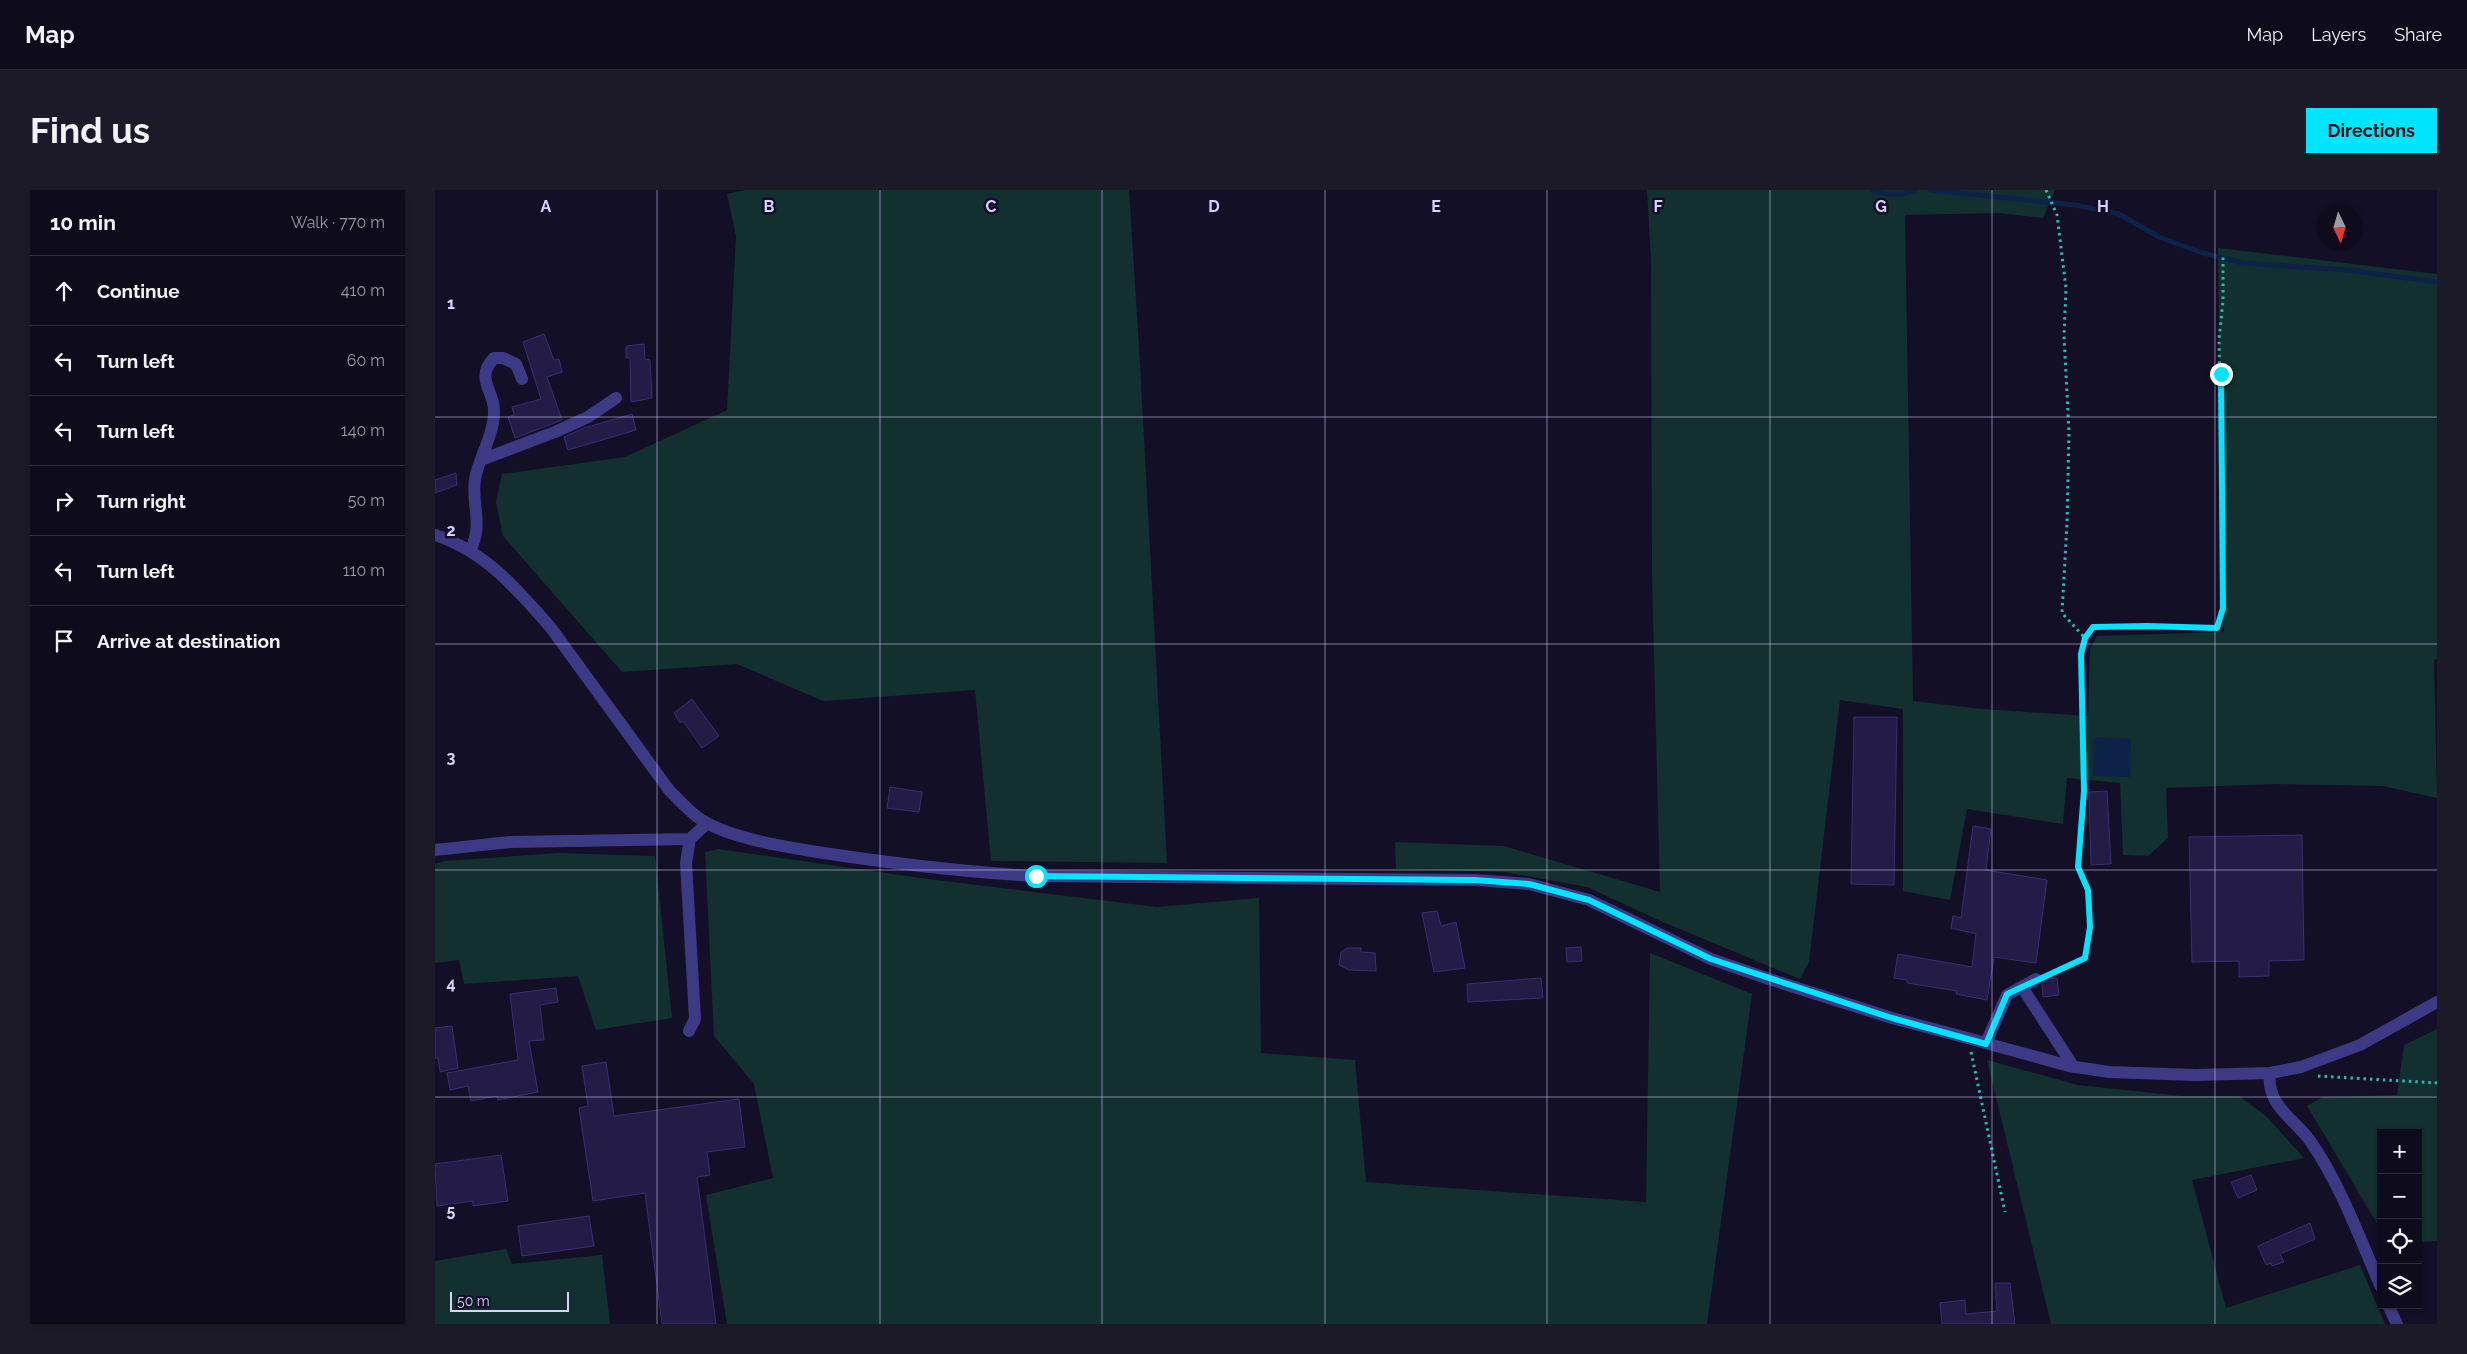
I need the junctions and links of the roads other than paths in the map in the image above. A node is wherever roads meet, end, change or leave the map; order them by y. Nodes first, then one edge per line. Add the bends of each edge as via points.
1 (521, 378) dead end
2 (616, 398) dead end
3 (481, 460) junction
4 (435, 535) edge
5 (470, 551) junction
6 (704, 821) junction
7 (689, 839) junction
8 (435, 850) edge
9 (2036, 979) road end
10 (2022, 987) junction
11 (2437, 1002) edge
12 (689, 1031) dead end
13 (1986, 1044) junction
14 (2073, 1066) junction
15 (2269, 1073) junction
16 (2377, 1279) edge
17 (2391, 1309) edge
18 (2397, 1324) edge

1 - 3 street via 516,364 503,358 494,358 487,369 487,387 494,412
2 - 3 street via 588,417
3 - 5 street via 475,480 478,517
4 - 5 street
5 - 6 street via 507,579 551,628 669,790
6 - 7 street via 702,828
6 - 13 street via 774,845 989,874 1475,880 1529,884 1589,900 1711,959 1892,1018
7 - 8 street via 510,842
7 - 12 street via 686,863 695,1020
9 - 10 street
10 - 13 street via 2007,994
10 - 14 street
11 - 15 street via 2360,1045 2301,1067
13 - 14 street
14 - 15 street via 2149,1075
15 - 16 street via 2273,1100 2310,1141 2326,1167
17 - 18 street

